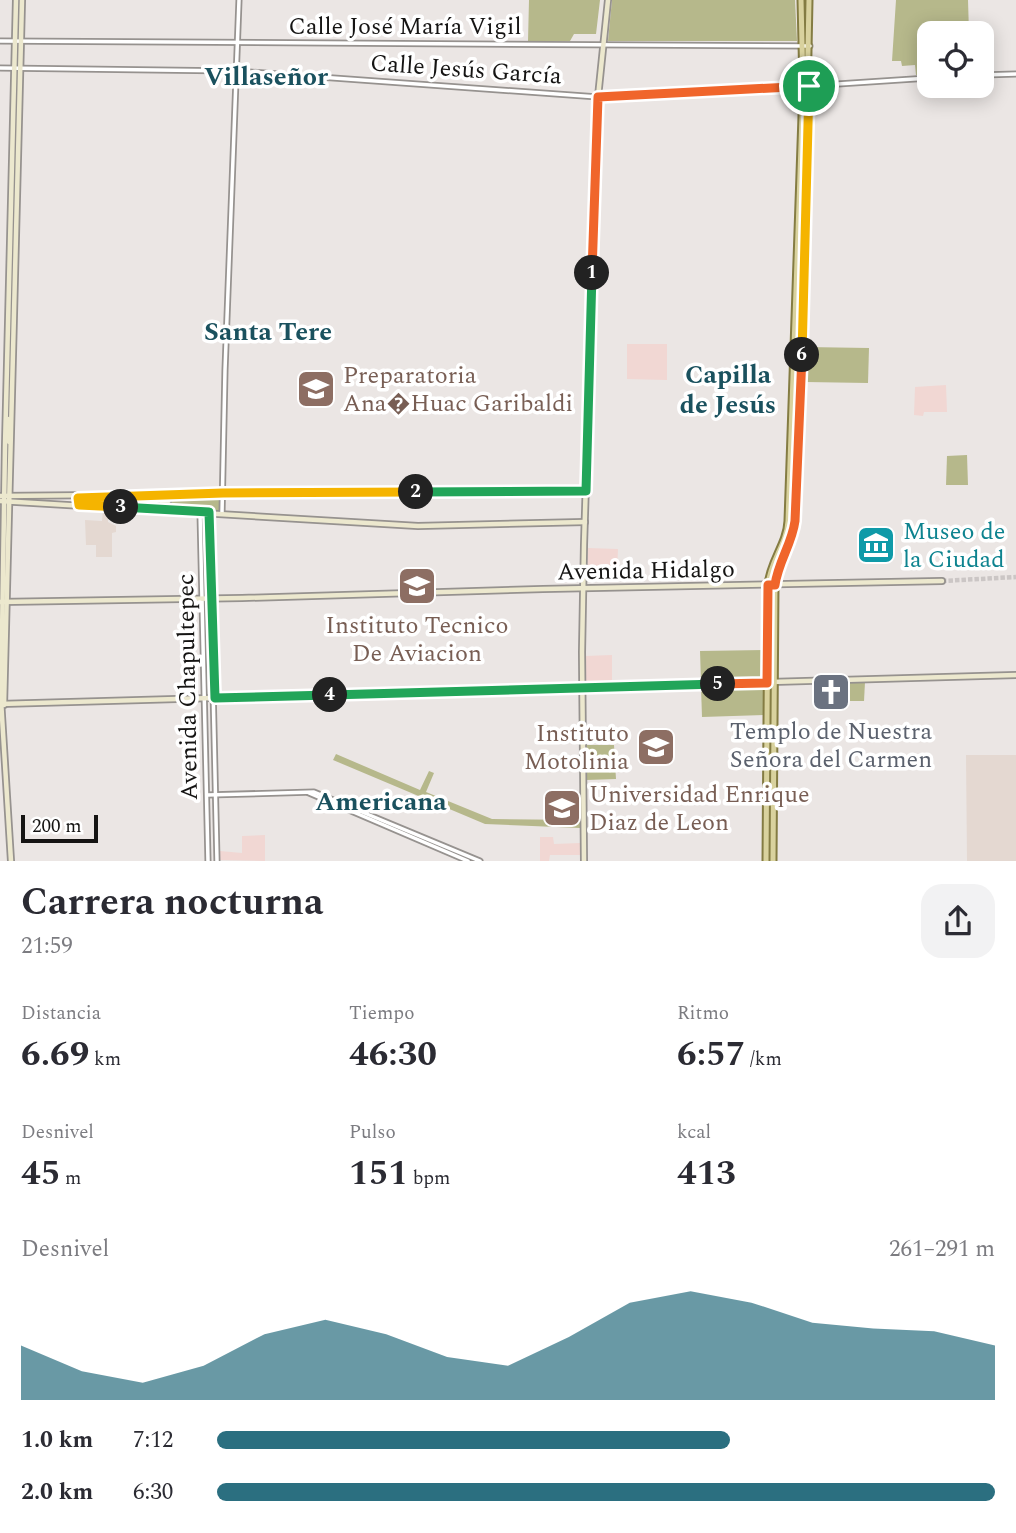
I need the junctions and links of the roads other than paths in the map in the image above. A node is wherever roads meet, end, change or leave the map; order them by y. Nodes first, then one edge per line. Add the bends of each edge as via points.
1 (16, 0) edge
2 (22, 0) edge
3 (239, 0) edge
4 (608, 0) edge
5 (802, 0) edge
6 (809, 0) edge
7 (0, 41) edge
8 (17, 41) junction
9 (237, 43) junction
10 (603, 44) junction
11 (807, 46) junction
12 (0, 68) edge
13 (17, 69) junction
14 (235, 71) junction
15 (1016, 74) edge
16 (994, 75) edge
17 (917, 79) edge
18 (806, 87) junction
19 (598, 97) junction
20 (6, 412) junction
21 (12, 443) junction
22 (586, 491) junction
23 (223, 493) junction
24 (159, 495) junction
25 (172, 495) junction
26 (79, 496) junction
27 (87, 496) junction
28 (5, 498) edge
29 (79, 505) junction
30 (88, 505) junction
31 (157, 509) junction
32 (174, 510) junction
33 (200, 512) junction
34 (209, 512) junction
35 (222, 513) junction
36 (200, 521) junction
37 (209, 521) junction
38 (585, 522) junction
39 (942, 581) tunnel mouth
40 (772, 585) junction
41 (583, 588) junction
42 (202, 599) junction
43 (211, 599) junction
44 (4, 603) edge
45 (1016, 674) edge
46 (767, 683) junction
47 (775, 683) junction
48 (582, 688) junction
49 (206, 698) junction
50 (215, 698) junction
51 (2, 705) edge
52 (307, 792) junction
53 (216, 794) junction
54 (207, 795) junction
55 (10, 861) edge
56 (208, 861) edge
57 (217, 861) edge
58 (468, 861) edge
59 (480, 861) edge
60 (584, 861) edge
61 (766, 861) edge
62 (773, 861) edge

1 - 8 main road
2 - 8 main road
3 - 9 street
4 - 10 main road
5 - 11 main road
6 - 11 main road
7 - 8 street, Calle José María Vigil
8 - 9 street, Calle José María Vigil
8 - 13 main road
9 - 10 street, Calle José María Vigil
9 - 14 street
10 - 11 street, Calle José María Vigil
10 - 19 main road
11 - 18 main road
12 - 13 street, Calle Jesús García
13 - 14 street, Calle Jesús García
13 - 20 main road
13 - 21 main road
14 - 19 street, Calle Jesús García
14 - 23 street
15 - 16 street
17 - 18 street, Calle Jesús García
18 - 19 street, Calle Jesús García
18 - 40 main road via 788,521 772,562
19 - 22 main road
20 - 21 main road
20 - 28 main road
21 - 28 main road
22 - 23 main road
22 - 38 main road
23 - 25 main road
23 - 35 street
24 - 25 main road
24 - 27 main road
24 - 31 main road via 163,502
25 - 32 main road via 167,502
26 - 27 main road
26 - 28 main road
26 - 29 main road
27 - 30 main road
28 - 29 main road
28 - 44 main road
29 - 30 main road
30 - 31 main road
31 - 32 main road
32 - 33 main road
33 - 34 main road
33 - 36 street, Avenida Chapultepec
34 - 35 main road
34 - 37 street, Avenida Chapultepec
35 - 38 main road via 418,526
36 - 37 street
36 - 42 street, Avenida Chapultepec
37 - 43 street, Avenida Chapultepec
38 - 41 main road
39 - 40 main road, Avenida Hidalgo
40 - 41 main road, Avenida Hidalgo
40 - 46 main road
40 - 47 main road
41 - 43 main road, Avenida Hidalgo
41 - 48 main road
42 - 43 main road
42 - 44 main road
42 - 49 street, Avenida Chapultepec
43 - 50 street, Avenida Chapultepec
44 - 51 main road
45 - 47 main road
46 - 47 main road
46 - 48 main road
46 - 61 main road
47 - 62 main road
48 - 50 main road
48 - 60 main road
49 - 50 main road
49 - 51 main road
49 - 54 street, Avenida Chapultepec
50 - 53 street, Avenida Chapultepec
51 - 55 main road
52 - 53 street
52 - 58 street
52 - 59 street
53 - 54 street
53 - 57 street, Avenida Chapultepec
54 - 56 street, Avenida Chapultepec

